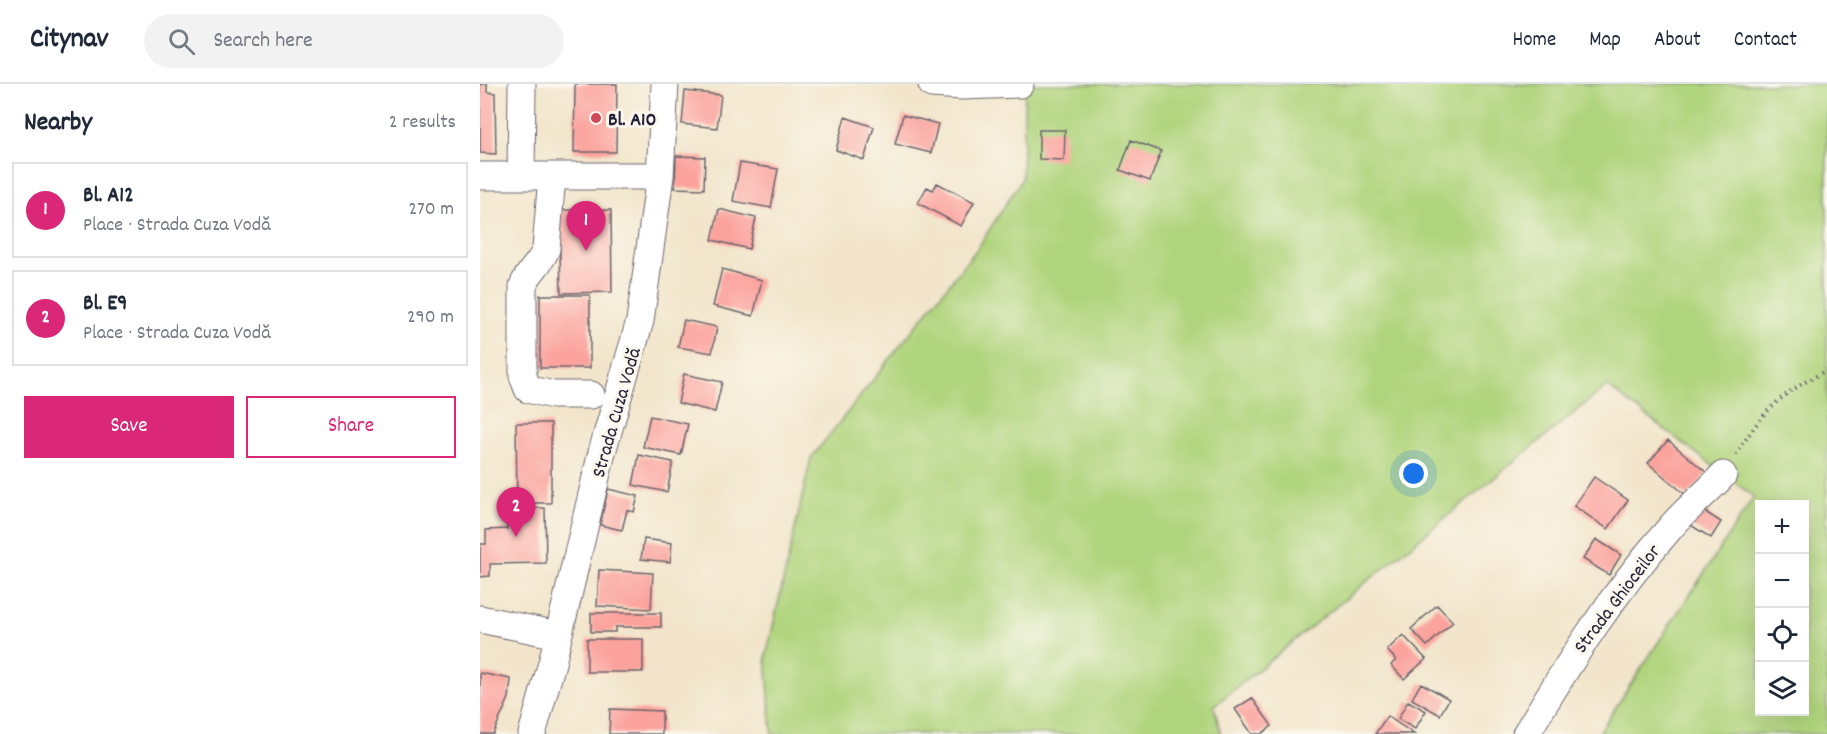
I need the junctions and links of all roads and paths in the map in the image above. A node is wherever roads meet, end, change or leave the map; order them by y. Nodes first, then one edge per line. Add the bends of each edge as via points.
1 (522, 84) edge
2 (665, 84) edge
3 (932, 84) edge
4 (1020, 84) edge
5 (480, 176) edge
6 (521, 176) junction
7 (552, 176) junction
8 (660, 176) junction
9 (1827, 370) edge
10 (591, 395) dead end
11 (1723, 475) joint
12 (480, 619) edge
13 (558, 635) junction
14 (532, 734) edge
15 (1526, 734) edge

1 - 6 street
2 - 8 street, Strada Cuza Vodă
3 - 4 street
5 - 6 street
6 - 7 street
7 - 8 street
7 - 10 street via 546,249 542,261 526,276 523,285 523,376 528,389 539,394
8 - 13 street, Strada Cuza Vodă via 640,321 602,453
9 - 11 path via 1774,402
11 - 15 street, Strada Ghioceilor via 1672,525 1615,597
12 - 13 street
13 - 14 street, Strada Cuza Vodă

